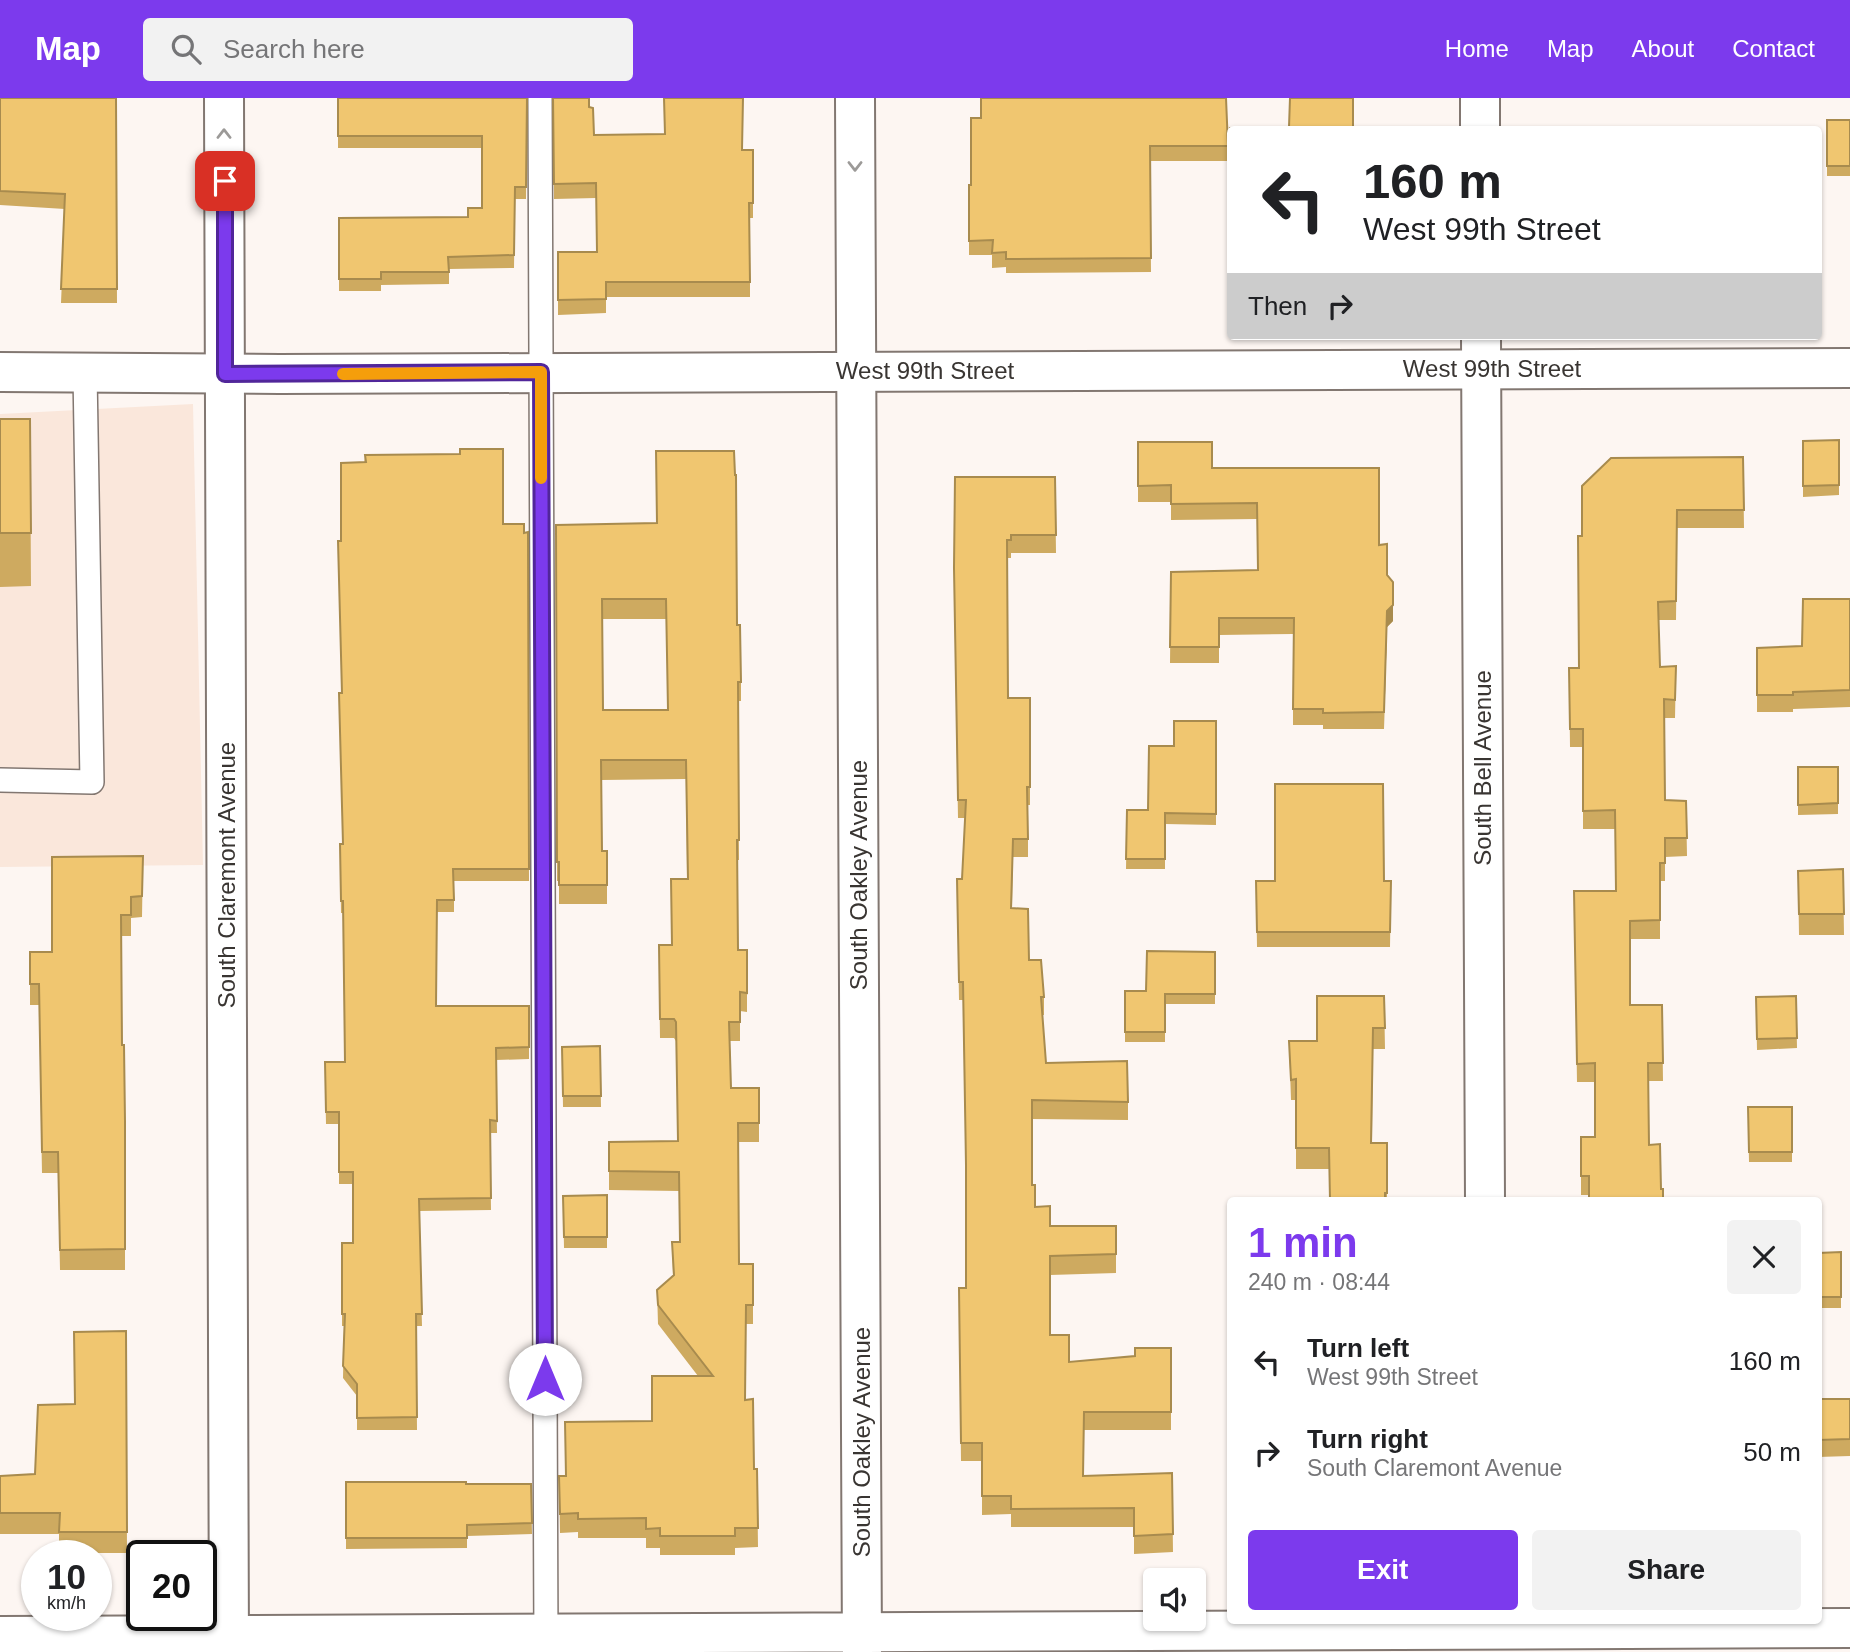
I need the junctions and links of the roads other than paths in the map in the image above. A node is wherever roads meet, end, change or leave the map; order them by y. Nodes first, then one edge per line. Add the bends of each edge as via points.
1 (224, 98) edge
2 (540, 98) edge
3 (855, 98) edge
4 (1480, 98) edge
5 (1480, 126) edge
6 (1481, 353) edge
7 (1850, 368) edge
8 (856, 371) junction
9 (0, 372) edge
10 (541, 372) junction
11 (85, 373) junction
12 (225, 374) junction
13 (0, 780) edge
14 (1485, 1197) edge
15 (1850, 1628) edge
16 (1487, 1634) edge
17 (0, 1636) edge
18 (862, 1642) edge
19 (229, 1643) edge
20 (546, 1643) edge

12 -> 1 street, South Claremont Avenue
2 - 10 lane
3 -> 8 street, South Oakley Avenue
4 - 5 street
6 - 7 street, West 99th Street
6 - 8 street, West 99th Street
6 - 14 street, South Bell Avenue
8 - 10 street, West 99th Street
8 - 18 street, South Oakley Avenue
9 - 11 street, West 99th Street
10 - 12 street, West 99th Street
10 - 20 lane
11 - 12 street, West 99th Street
11 - 13 lane via 92,782
12 - 19 street, South Claremont Avenue
15 - 16 street
16 - 18 street
17 - 19 street
18 - 20 street
19 - 20 street

